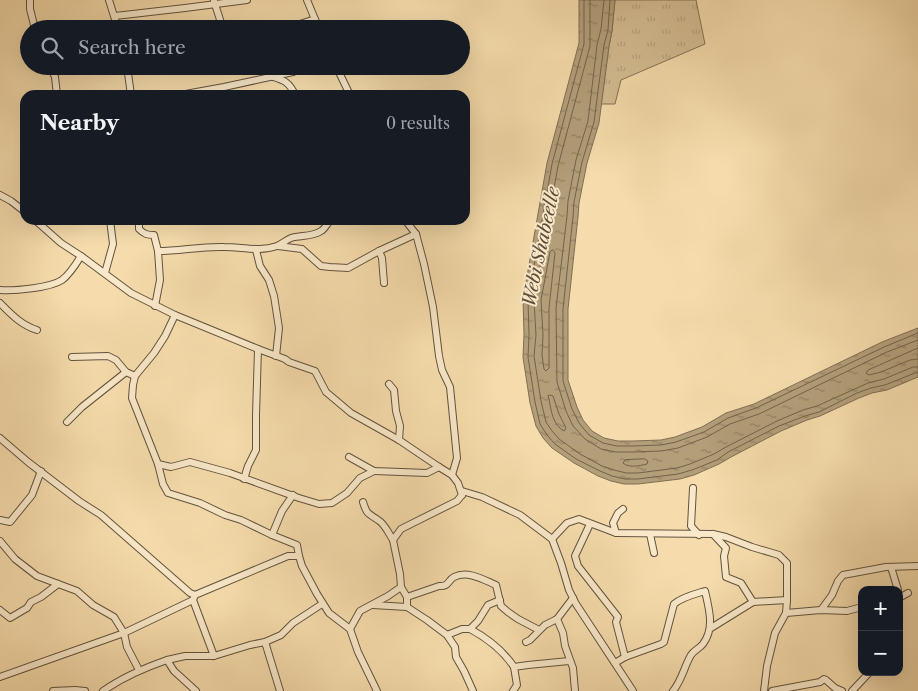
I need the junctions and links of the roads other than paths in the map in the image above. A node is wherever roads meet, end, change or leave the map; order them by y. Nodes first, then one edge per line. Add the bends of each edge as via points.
1 (30, 0) edge
2 (109, 0) edge
3 (244, 0) edge
4 (306, 0) edge
5 (214, 2) edge
6 (114, 16) junction
7 (33, 20) edge
8 (115, 20) edge
9 (220, 20) edge
10 (315, 20) edge
11 (54, 75) edge
12 (128, 75) edge
13 (276, 75) edge
14 (340, 75) edge
15 (270, 76) junction
16 (56, 90) edge
17 (130, 90) edge
18 (208, 90) edge
19 (293, 90) edge
20 (348, 90) edge
21 (0, 194) edge
22 (20, 208) edge
23 (42, 225) edge
24 (111, 225) edge
25 (139, 225) edge
26 (326, 225) edge
27 (409, 225) edge
28 (416, 234) junction
29 (278, 246) junction
30 (256, 250) junction
31 (158, 251) junction
32 (379, 251) junction
33 (81, 256) junction
34 (105, 273) junction
35 (384, 283) dead end
36 (0, 290) edge
37 (0, 303) edge
38 (155, 306) junction
39 (175, 315) junction
40 (37, 330) dead end
41 (258, 350) junction
42 (72, 356) dead end
43 (276, 356) junction
44 (126, 372) junction
45 (135, 376) junction
46 (389, 384) dead end
47 (67, 422) dead end
48 (0, 438) edge
49 (400, 440) junction
50 (348, 457) dead end
51 (158, 464) junction
52 (439, 467) junction
53 (41, 471) junction
54 (374, 471) junction
55 (452, 475) junction
56 (244, 479) junction
57 (693, 488) dead end
58 (293, 495) junction
59 (462, 495) junction
60 (363, 502) dead end
61 (623, 509) dead end
62 (0, 520) edge
63 (590, 524) junction
64 (616, 534) junction
65 (650, 534) junction
66 (713, 534) junction
67 (272, 535) junction
68 (699, 535) junction
69 (552, 539) junction
70 (393, 540) junction
71 (0, 541) edge
72 (654, 553) dead end
73 (299, 556) junction
74 (918, 566) edge
75 (891, 567) junction
76 (58, 584) junction
77 (896, 586) edge
78 (401, 587) junction
79 (908, 593) dead end
80 (903, 594) edge
81 (407, 597) junction
82 (194, 598) junction
83 (573, 598) junction
84 (500, 600) junction
85 (787, 600) junction
86 (753, 602) junction
87 (322, 604) junction
88 (372, 604) junction
89 (407, 607) junction
90 (858, 608) edge
91 (0, 610) edge
92 (821, 610) junction
93 (786, 613) junction
94 (557, 620) junction
95 (711, 628) junction
96 (350, 629) junction
97 (470, 629) junction
98 (539, 630) junction
99 (124, 633) junction
100 (447, 636) junction
101 (265, 642) junction
102 (526, 642) dead end
103 (214, 656) junction
104 (624, 657) junction
105 (167, 660) junction
106 (569, 661) junction
107 (616, 663) junction
108 (514, 668) junction
109 (140, 670) junction
110 (866, 676) edge
111 (0, 677) edge
112 (52, 691) edge
113 (85, 691) edge
114 (103, 691) edge
115 (196, 691) edge
116 (280, 691) edge
117 (377, 691) edge
118 (473, 691) edge
119 (513, 691) edge
120 (574, 691) edge
121 (633, 691) edge
122 (673, 691) edge
123 (764, 691) edge
124 (772, 691) edge
125 (842, 691) edge
126 (852, 691) edge

1 - 7 street
2 - 6 street
3 - 5 street
4 - 10 street
5 - 6 street
5 - 9 street
6 - 8 street
11 - 16 street
12 - 17 street
13 - 15 street
14 - 20 street
15 - 18 street
15 - 19 street via 284,81
21 - 22 street
23 - 33 street
24 - 34 street via 113,244
25 - 31 street via 142,232 154,235
26 - 29 street via 317,233 292,238
27 - 28 street
28 - 32 street
28 - 55 street via 433,307 442,370 450,386 457,458
29 - 30 street
29 - 32 street via 302,249 321,266 348,268
30 - 31 street via 224,247
30 - 43 street via 274,296 279,328
31 - 38 street via 160,280
32 - 35 street
33 - 34 street
33 - 36 street via 62,280 50,285
34 - 38 street
37 - 40 street via 11,315
38 - 39 street
39 - 41 street
39 - 45 street via 154,353
41 - 43 street
41 - 56 street via 256,450
42 - 44 street via 108,356
43 - 49 street via 315,371 326,392 341,406
44 - 45 street
44 - 47 street
45 - 51 street via 132,398
46 - 49 street via 394,390
48 - 53 street
49 - 52 street
50 - 54 street
51 - 56 street via 171,467 190,462
51 - 67 street via 168,493 200,503
52 - 54 street via 427,473
52 - 55 street
53 - 62 street via 32,495 10,522
53 - 82 street via 101,515
54 - 58 street via 360,478 347,493 332,503 320,504
55 - 59 street
56 - 58 street
57 - 68 street via 692,526
58 - 67 street
59 - 69 street via 462,491 482,497 520,514
59 - 70 street via 457,501 401,529
60 - 70 street via 366,512 379,520
61 - 64 street via 613,523
63 - 64 street
63 - 69 street via 579,519 567,523
63 - 104 street via 575,556 578,566 618,617 616,622
64 - 65 street
65 - 68 street
65 - 72 street
66 - 68 street
66 - 85 street via 779,555 787,563
66 - 86 street via 726,548 726,577 741,583
67 - 73 street via 297,545
69 - 83 street
70 - 78 street
71 - 76 street via 15,559 37,576
73 - 82 street via 288,556
73 - 87 street
74 - 75 street
75 - 77 street
75 - 92 street via 843,575
76 - 91 street via 10,618
76 - 99 street via 77,591 114,617
78 - 81 street
78 - 88 street
79 - 80 street
81 - 84 street via 443,586 452,577 470,575 496,585
81 - 89 street
82 - 99 street
82 - 103 street
83 - 94 street
83 - 107 street
84 - 97 street via 488,605
84 - 98 street via 508,612
85 - 86 street
85 - 93 street
86 - 95 street
87 - 96 street
87 - 101 street via 281,635
88 - 89 street
88 - 96 street via 360,611
89 - 100 street
90 - 92 street
92 - 93 street
93 - 123 street via 775,633
94 - 98 street
94 - 106 street
95 - 104 street via 705,590 674,604 664,642
95 - 122 street
96 - 117 street
97 - 100 street
97 - 108 street via 491,643
98 - 102 street
99 - 109 street via 127,647
99 - 111 street
100 - 118 street
101 - 103 street
101 - 116 street
103 - 105 street
104 - 107 street
105 - 109 street
105 - 115 street
106 - 108 street
106 - 120 street
107 - 121 street
108 - 119 street via 517,686
109 - 114 street
110 - 126 street
112 - 113 street
124 - 125 street via 824,679

